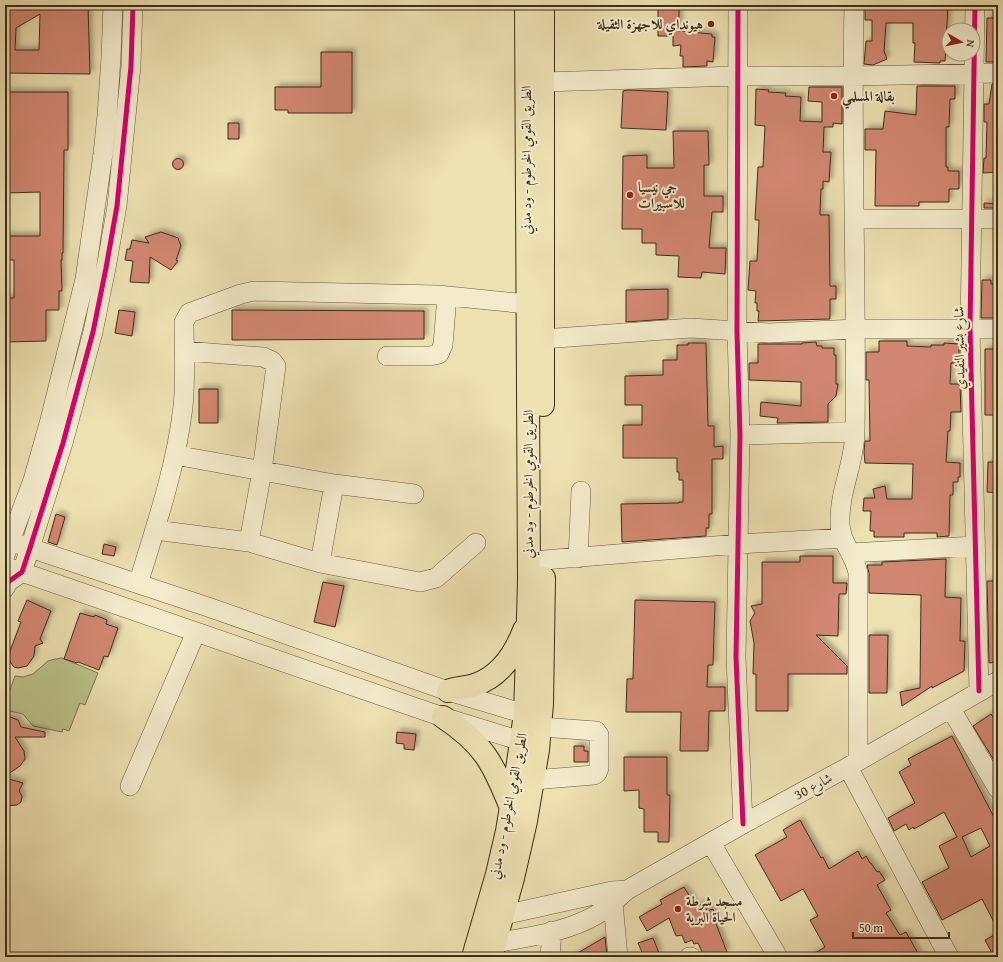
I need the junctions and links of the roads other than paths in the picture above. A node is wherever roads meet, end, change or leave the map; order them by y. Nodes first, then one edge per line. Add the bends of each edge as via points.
1 (113, 5) edge
2 (133, 5) edge
3 (526, 5) edge
4 (544, 5) edge
5 (738, 5) edge
6 (854, 5) edge
7 (976, 5) edge
8 (974, 74) junction
9 (998, 74) edge
10 (738, 76) junction
11 (852, 76) junction
12 (543, 82) junction
13 (854, 219) junction
14 (998, 219) edge
15 (973, 220) junction
16 (447, 296) junction
17 (528, 304) junction
18 (856, 329) junction
19 (970, 329) junction
20 (998, 329) edge
21 (737, 332) junction
22 (543, 339) junction
23 (184, 351) junction
24 (387, 356) dead end
25 (855, 432) junction
26 (740, 435) junction
27 (175, 455) junction
28 (262, 471) junction
29 (32, 480) junction
30 (334, 484) junction
31 (50, 486) junction
32 (581, 491) dead end
33 (414, 494) dead end
34 (155, 530) junction
35 (249, 542) junction
36 (476, 542) dead end
37 (739, 544) junction
38 (7, 545) edge
39 (847, 545) junction
40 (975, 546) junction
41 (30, 548) junction
42 (578, 558) junction
43 (544, 560) junction
44 (320, 563) junction
45 (9, 576) edge
46 (138, 584) junction
47 (528, 619) junction
48 (196, 632) junction
49 (998, 681) edge
50 (448, 691) junction
51 (979, 691) junction
52 (950, 709) junction
53 (443, 717) junction
54 (533, 721) junction
55 (521, 741) junction
56 (853, 764) junction
57 (533, 780) junction
58 (130, 786) dead end
59 (998, 789) edge
60 (511, 808) junction
61 (743, 824) junction
62 (711, 843) junction
63 (627, 890) junction
64 (613, 903) junction
65 (503, 915) junction
66 (552, 931) junction
67 (493, 950) edge
68 (473, 957) edge
69 (550, 957) edge
70 (618, 957) edge
71 (778, 957) edge
72 (949, 957) edge

1 - 29 street via 107,115 86,273 50,420
2 - 31 street via 131,66 116,214 93,332
3 - 17 highway, الطريق القومي الخرطوم - ود مدني
4 - 12 highway, الطريق القومي الخرطوم - ود مدني
5 - 10 street
6 - 11 street
7 - 8 street, شارع بشير النفيدي
8 - 9 street
8 - 11 street
8 - 15 street, شارع بشير النفيدي
10 - 11 street
10 - 12 street
10 - 21 street
11 - 13 street
12 - 22 highway, الطريق القومي الخرطوم - ود مدني
13 - 15 street
13 - 18 street
14 - 15 street
15 - 19 street, شارع بشير النفيدي
16 - 17 street
16 - 23 street via 247,292 189,313 184,322
16 - 24 street via 440,354
17 - 47 highway, الطريق القومي الخرطوم - ود مدني
18 - 19 street
18 - 21 street
18 - 25 street
19 - 20 street
19 - 40 street, شارع بشير النفيدي
21 - 22 street via 691,328
21 - 26 street
22 - 43 highway, الطريق القومي الخرطوم - ود مدني
23 - 27 street via 183,406
23 - 28 street via 263,357 276,366
25 - 26 street
25 - 39 street via 840,523
26 - 37 street
27 - 28 street
27 - 34 street
28 - 30 street
28 - 35 street
29 - 31 street
29 - 38 street
30 - 33 street
30 - 44 street
31 - 41 street
32 - 42 street
34 - 35 street
34 - 46 street
35 - 44 street
36 - 44 street via 436,578 428,581 420,582
37 - 39 street
37 - 42 street
37 - 61 street via 736,657
38 - 41 street
39 - 40 street
39 - 56 street via 858,573
40 - 51 street, شارع بشير النفيدي
41 - 45 street
41 - 46 street
42 - 43 street
43 - 54 highway, الطريق القومي الخرطوم - ود مدني via 543,673
45 - 48 street
46 - 50 street
47 - 50 highway via 516,649 498,672 475,685
47 - 54 highway, الطريق القومي الخرطوم - ود مدني
48 - 53 street
48 - 58 street
49 - 51 street, شارع 30
50 - 54 street
51 - 52 street, شارع 30
52 - 56 street, شارع 30
52 - 59 street
53 - 55 street
53 - 60 highway via 466,734 487,755
54 - 55 highway, الطريق القومي الخرطوم - ود مدني
54 - 57 highway, الطريق القومي الخرطوم - ود مدني
54 - 57 street via 599,734 597,772
55 - 60 highway, الطريق القومي الخرطوم - ود مدني
56 - 61 street, شارع 30
56 - 72 street
57 - 65 highway, الطريق القومي الخرطوم - ود مدني
60 - 68 highway, الطريق القومي الخرطوم - ود مدني via 497,874
61 - 62 street, شارع 30
62 - 63 street, شارع 30
62 - 71 street
63 - 64 street, شارع 30
63 - 65 street, شارع 30
64 - 66 street, شارع 30 via 589,919
64 - 70 street
65 - 67 highway, الطريق القومي الخرطوم - ود مدني
66 - 67 street, شارع 30
66 - 69 street

